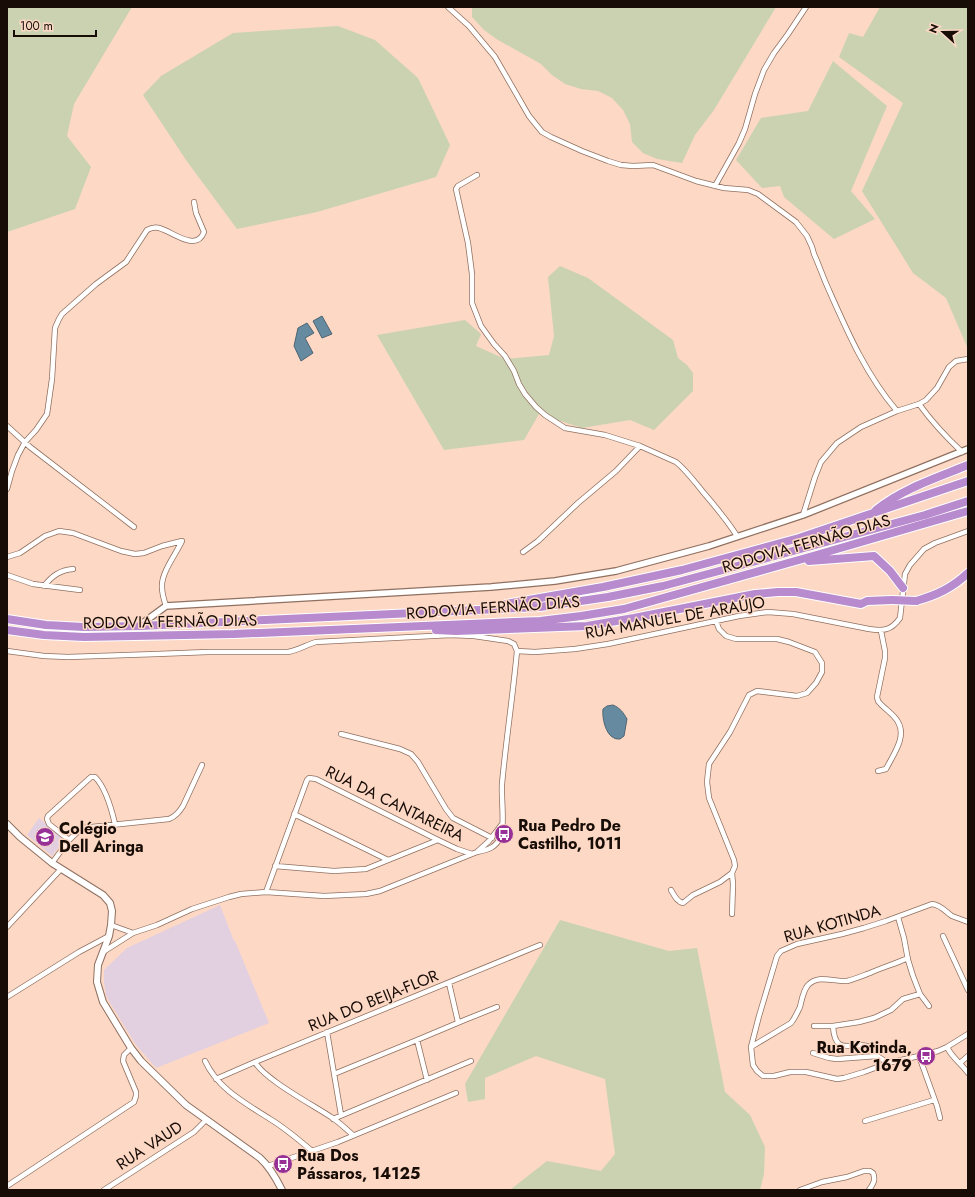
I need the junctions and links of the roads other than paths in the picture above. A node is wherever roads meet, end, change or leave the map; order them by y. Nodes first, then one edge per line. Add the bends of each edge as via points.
1 (448, 7) edge
2 (806, 7) edge
3 (477, 174) dead end
4 (715, 186) junction
5 (194, 202) dead end
6 (968, 358) edge
7 (919, 404) junction
8 (897, 410) junction
9 (7, 426) edge
10 (25, 442) junction
11 (640, 446) junction
12 (965, 450) edge
13 (968, 466) edge
14 (968, 481) edge
15 (7, 489) edge
16 (968, 501) edge
17 (968, 511) edge
18 (803, 515) junction
19 (870, 515) junction
20 (134, 527) dead end
21 (968, 531) edge
22 (737, 536) junction
23 (523, 552) dead end
24 (8, 555) edge
25 (787, 563) junction
26 (73, 569) dead end
27 (968, 574) edge
28 (7, 576) edge
29 (44, 586) junction
30 (903, 588) junction
31 (80, 590) dead end
32 (166, 606) junction
33 (468, 610) junction
34 (593, 614) junction
35 (7, 619) edge
36 (716, 621) junction
37 (140, 626) junction
38 (406, 627) junction
39 (537, 628) junction
40 (7, 630) edge
41 (881, 631) junction
42 (7, 651) edge
43 (518, 651) junction
44 (341, 734) dead end
45 (202, 765) dead end
46 (878, 771) dead end
47 (294, 814) junction
48 (7, 824) edge
49 (115, 824) junction
50 (502, 824) junction
51 (492, 838) junction
52 (69, 840) junction
53 (438, 840) junction
54 (477, 852) junction
55 (472, 854) junction
56 (388, 860) junction
57 (52, 863) junction
58 (276, 866) junction
59 (61, 869) junction
60 (732, 873) junction
61 (671, 890) dead end
62 (266, 892) junction
63 (732, 914) dead end
64 (898, 917) junction
65 (968, 922) edge
66 (111, 925) junction
67 (7, 927) edge
68 (133, 933) junction
69 (109, 936) junction
70 (943, 936) dead end
71 (540, 945) dead end
72 (102, 952) junction
73 (908, 958) junction
74 (965, 979) edge
75 (449, 983) junction
76 (968, 990) edge
77 (920, 994) junction
78 (7, 997) edge
79 (929, 1006) dead end
80 (497, 1007) dead end
81 (458, 1022) junction
82 (814, 1026) dead end
83 (833, 1026) junction
84 (327, 1032) junction
85 (968, 1034) edge
86 (417, 1040) junction
87 (751, 1047) junction
88 (947, 1047) junction
89 (131, 1048) junction
90 (813, 1053) dead end
91 (877, 1056) junction
92 (919, 1056) junction
93 (968, 1056) edge
94 (205, 1061) dead end
95 (255, 1062) junction
96 (471, 1062) dead end
97 (888, 1063) junction
98 (960, 1063) junction
99 (968, 1073) edge
100 (334, 1074) junction
101 (216, 1079) junction
102 (427, 1080) junction
103 (456, 1093) dead end
104 (934, 1100) junction
105 (342, 1115) junction
106 (333, 1118) junction
107 (940, 1118) dead end
108 (206, 1120) junction
109 (865, 1121) dead end
110 (353, 1136) junction
111 (312, 1151) junction
112 (268, 1166) junction
113 (7, 1186) edge
114 (104, 1190) edge
115 (282, 1190) edge
116 (800, 1190) edge
117 (869, 1190) edge

1 - 4 street via 469,26 495,57 529,116 542,132 608,161 633,166 653,165
2 - 4 street via 764,70 739,143
3 - 11 street via 456,189 468,243 472,303 480,326 505,356 525,394 545,416 565,428 606,435
4 - 8 street via 748,190 758,194 801,228 810,242 852,341 879,387
5 - 10 street via 204,232 199,240 181,239 159,228 147,230 126,262 62,314 55,328 47,414
6 - 7 street via 956,361 949,367 937,388
7 - 8 street
7 - 12 street via 946,437
8 - 18 street via 861,427 828,452 814,477
9 - 10 street
10 - 15 street
10 - 20 street
11 - 22 street via 681,466
11 - 23 street via 619,468
12 - 18 street
13 - 19 highway via 914,487 883,504
14 - 19 highway
16 - 33 highway, RODOVIA FERNÃO DIAS via 663,586 540,607
17 - 25 highway, RODOVIA FERNÃO DIAS
18 - 22 street
19 - 33 highway via 799,538 682,570
21 - 30 street via 924,549 905,574
22 - 32 street via 616,571 555,581
24 - 32 street via 20,553 45,536 59,532 73,533 135,554 182,541 163,579 161,588
25 - 30 highway via 874,556
25 - 34 highway, RODOVIA FERNÃO DIAS via 624,608
26 - 29 street via 55,574
27 - 39 highway, bridge via 936,595 916,601 867,601 861,604 796,592 778,592 755,594 587,626
28 - 29 street
29 - 31 street
30 - 41 street via 900,618 896,624
32 - 37 street
33 - 37 highway, RODOVIA FERNÃO DIAS
34 - 38 highway, RODOVIA FERNÃO DIAS via 540,621
34 - 39 highway
35 - 37 highway, RODOVIA FERNÃO DIAS via 84,627
36 - 41 street, RUA MANUEL DE ARAÚJO via 768,612 793,614
36 - 43 street, RUA MANUEL DE ARAÚJO via 608,644 575,649
36 - 60 street via 726,636 736,639 777,639 789,642 815,652 822,662 822,672 807,693 797,696 757,691 749,695 730,732 709,764 709,798 734,860
38 - 39 highway via 456,631
38 - 40 highway, RODOVIA FERNÃO DIAS via 84,637
41 - 46 street via 885,658 877,697 898,722 901,735 886,769
42 - 43 street via 68,657 288,652 316,642 335,640 452,635 508,641 514,644
43 - 50 street via 504,765
44 - 51 street via 411,754 453,818
45 - 49 street via 180,812 175,816 169,819
47 - 53 street, RUA DA CANTAREIRA via 307,780 313,778
47 - 56 street
47 - 58 street, RUA DA CANTAREIRA
48 - 57 main road
49 - 52 street via 82,828
49 - 52 street via 99,780 91,777 48,816 49,824
50 - 51 street
50 - 54 street via 502,834 494,847
51 - 54 street
52 - 57 street
53 - 55 street, RUA DA CANTAREIRA
53 - 56 street
54 - 55 street
55 - 62 street via 380,891 366,894 324,896
56 - 58 street via 371,868 357,870 334,871
57 - 59 main road
58 - 62 street, RUA DA CANTAREIRA
59 - 66 main road via 107,898 112,911
59 - 67 street
60 - 61 street via 684,903 678,900
60 - 63 street
62 - 68 street via 229,897
64 - 65 street, RUA KOTINDA via 932,904
64 - 73 street
64 - 87 street, RUA KOTINDA via 797,944 781,951 777,956
66 - 68 street
66 - 69 main road
68 - 72 street
69 - 72 main road
69 - 78 street
70 - 74 street
71 - 75 street, RUA DO BEIJA-FLOR
72 - 89 main road via 97,973 99,990 103,1002
73 - 77 street
73 - 87 street via 855,979 818,979 811,982 804,990 791,1024
74 - 76 street
75 - 81 street
75 - 84 street, RUA DO BEIJA-FLOR
77 - 79 street
77 - 83 street via 903,999 891,1010 874,1018
80 - 81 street
81 - 86 street
82 - 83 street
83 - 91 street via 833,1034 841,1046 868,1046 876,1049
84 - 95 street, RUA DO BEIJA-FLOR
84 - 100 street
85 - 88 street, RUA KOTINDA
86 - 100 street
86 - 102 street
87 - 97 street, RUA KOTINDA via 754,1069 766,1076 806,1072 840,1079
88 - 92 street, RUA KOTINDA
88 - 98 street
89 - 108 main road via 186,1105
89 - 113 street via 124,1054 122,1061 136,1092 134,1102
90 - 91 street via 837,1059
91 - 97 street
92 - 97 street, RUA KOTINDA
92 - 104 street
93 - 98 street
94 - 101 street
95 - 101 street, RUA DO BEIJA-FLOR
95 - 106 street via 273,1080
96 - 102 street
98 - 99 street
100 - 105 street
101 - 111 street
102 - 105 street
103 - 110 street
104 - 107 street
104 - 109 street
105 - 106 street
106 - 110 street
108 - 112 main road
108 - 114 street, RUA VAUD via 194,1132
110 - 111 street
111 - 112 street
112 - 115 main road
116 - 117 street via 870,1171 875,1178

